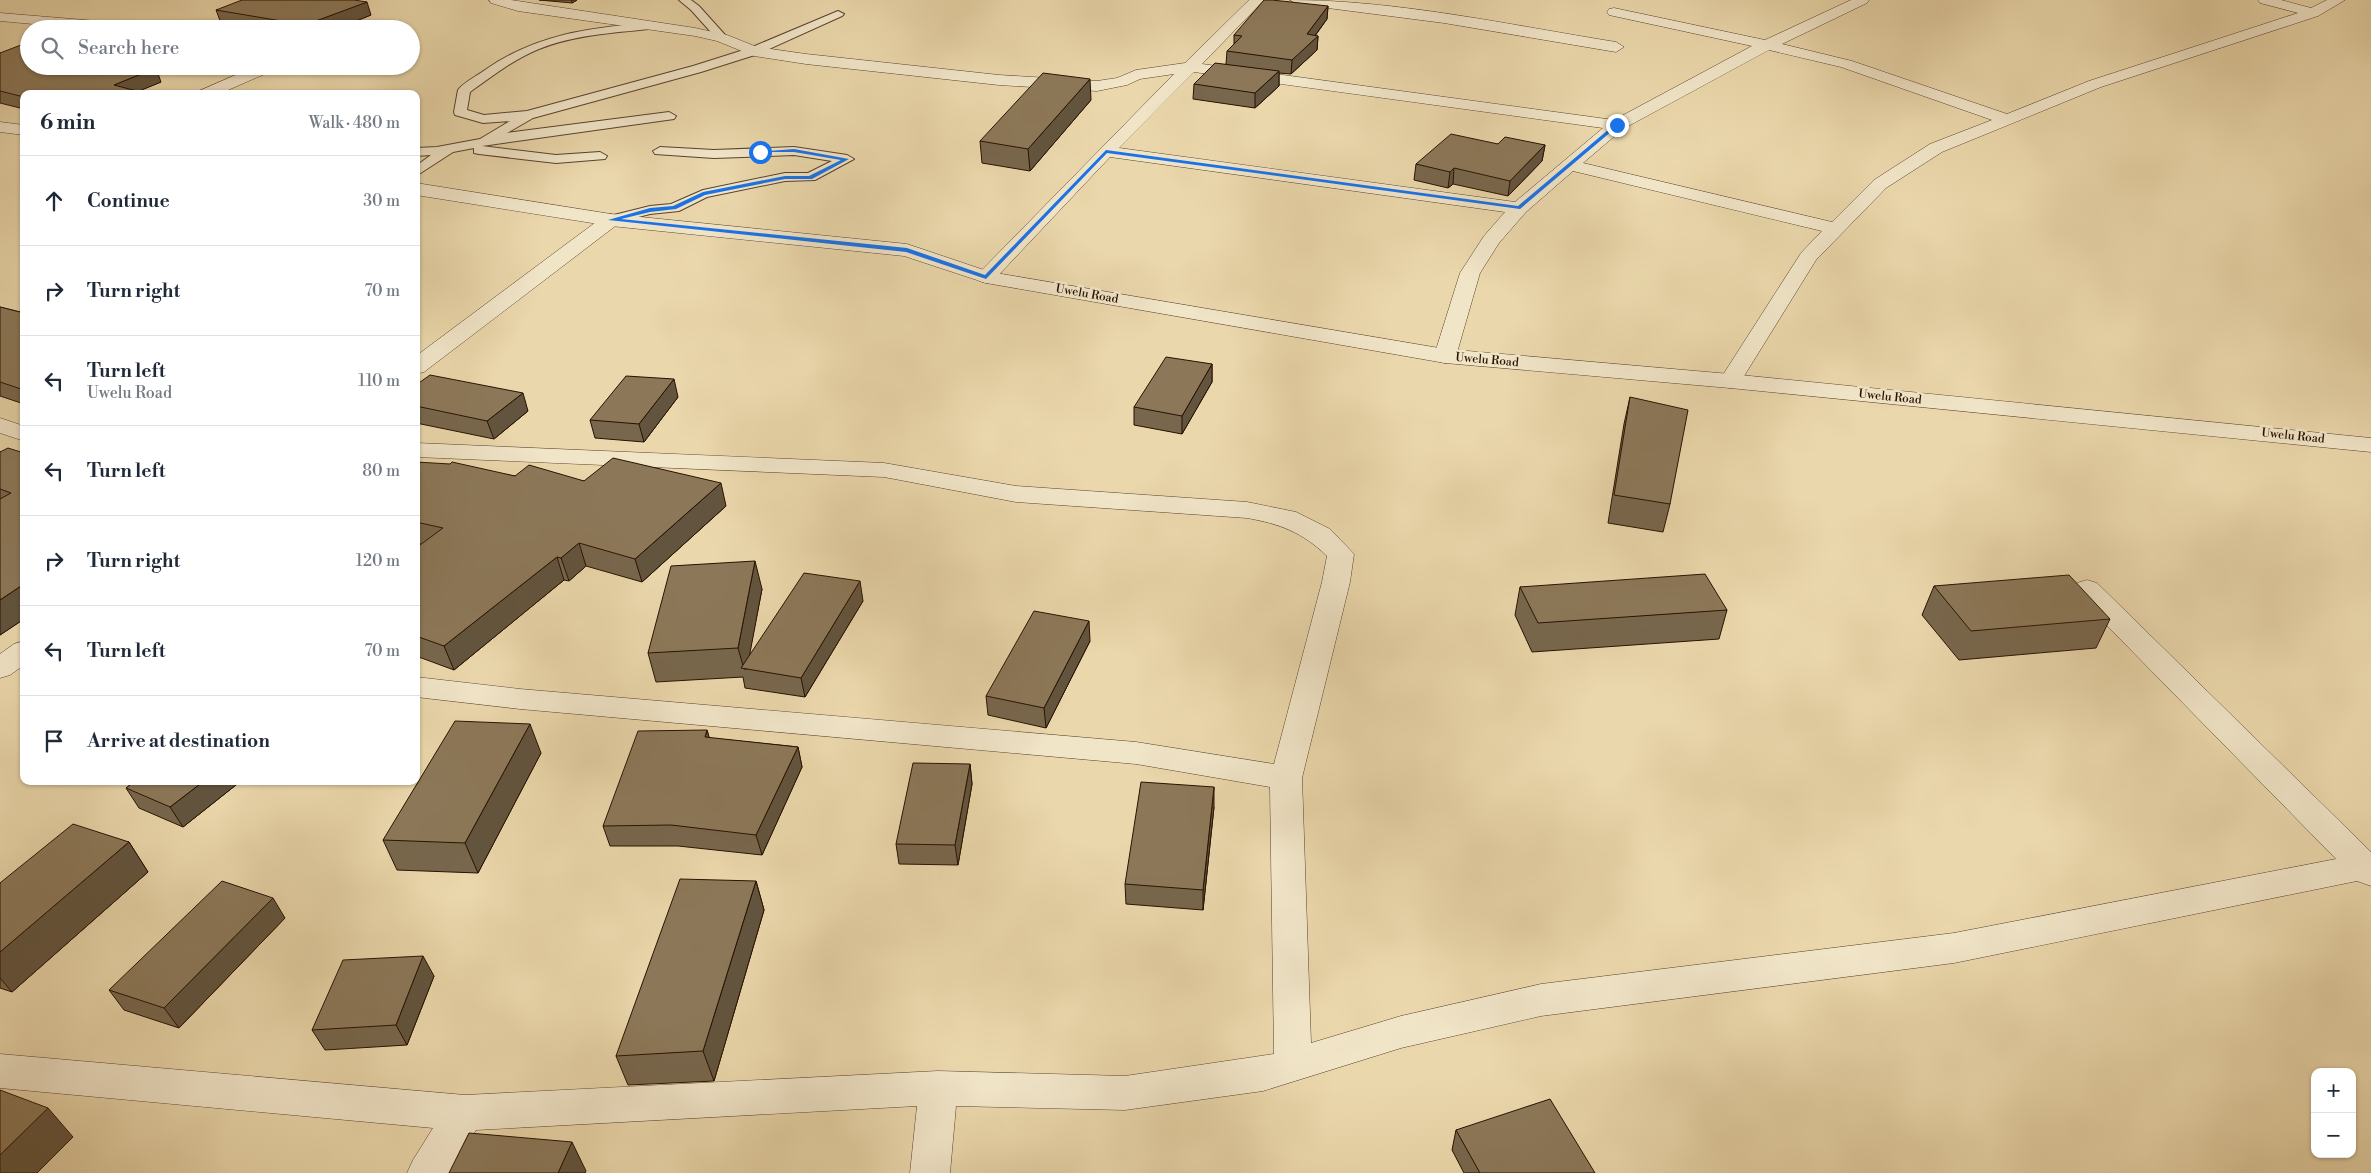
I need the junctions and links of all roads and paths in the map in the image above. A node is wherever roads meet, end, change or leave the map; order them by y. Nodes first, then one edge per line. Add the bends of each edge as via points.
1 (496, 0) edge
2 (684, 0) edge
3 (1257, 0) edge
4 (1296, 0) edge
5 (1861, 0) edge
6 (2265, 0) edge
7 (2338, 0) edge
8 (1454, 6) dead end
9 (1614, 12) dead end
10 (2313, 13) junction
11 (838, 14) dead end
12 (0, 17) edge
13 (1444, 18) junction
14 (36, 20) edge
15 (650, 26) junction
16 (722, 38) junction
17 (1767, 45) junction
18 (1616, 47) dead end
19 (754, 51) junction
20 (1192, 68) junction
21 (249, 75) edge
22 (213, 90) edge
23 (528, 115) junction
24 (669, 116) dead end
25 (2010, 120) junction
26 (1617, 125) junction
27 (0, 127) edge
28 (20, 130) edge
29 (484, 142) junction
30 (452, 148) junction
31 (660, 151) dead end
32 (1106, 151) junction
33 (420, 152) edge
34 (600, 156) dead end
35 (1570, 165) junction
36 (420, 169) edge
37 (420, 190) edge
38 (1520, 208) junction
39 (611, 220) junction
40 (1836, 229) junction
41 (986, 277) junction
42 (1445, 356) junction
43 (420, 364) edge
44 (1730, 381) junction
45 (0, 425) edge
46 (20, 432) edge
47 (2371, 445) edge
48 (420, 450) edge
49 (2087, 589) dead end
50 (20, 654) edge
51 (0, 668) edge
52 (420, 687) edge
53 (1286, 778) junction
54 (2369, 869) edge
55 (1293, 1065) junction
56 (0, 1071) edge
57 (938, 1088) junction
58 (465, 1113) junction
59 (427, 1173) edge
60 (930, 1173) edge

1 - 15 street via 518,7
2 - 16 street
3 - 20 street
4 - 13 street
5 - 17 street
6 - 10 street
7 - 10 street
8 - 13 street
9 - 17 street
10 - 25 street via 2095,84
11 - 19 street
12 - 14 street
13 - 18 street
15 - 16 street
15 - 23 street via 601,30 546,42 464,90 460,112 483,119
16 - 19 street
17 - 25 street via 1846,64
17 - 26 street
19 - 20 street via 999,80 1097,86 1121,82 1136,75
19 - 23 street
20 - 26 street
20 - 32 street
21 - 22 street
23 - 29 street
24 - 29 street
25 - 40 street via 1936,148 1880,184
26 - 35 street
27 - 28 street
29 - 30 street
30 - 33 street
30 - 34 street via 556,160
30 - 36 street
31 - 39 street via 714,154 794,150 847,159 810,177 785,177 703,194 674,208 650,210
32 - 38 street
32 - 41 street
35 - 38 street
35 - 40 street
37 - 39 street, Uwelu Road
38 - 42 street via 1491,240 1470,273
39 - 41 street, Uwelu Road via 907,250
39 - 43 street
40 - 44 street via 1808,257
41 - 42 street, Uwelu Road
42 - 44 street, Uwelu Road
44 - 47 street, Uwelu Road
45 - 46 street
48 - 53 street via 884,470 1016,494 1247,510 1287,518 1321,535 1341,554
49 - 54 street
50 - 51 street
52 - 53 street via 1136,753
53 - 55 street
54 - 55 street via 1954,948 1541,1000 1401,1032
55 - 57 street via 1263,1074 1125,1093
56 - 58 street
57 - 58 street
57 - 60 street
58 - 59 street

